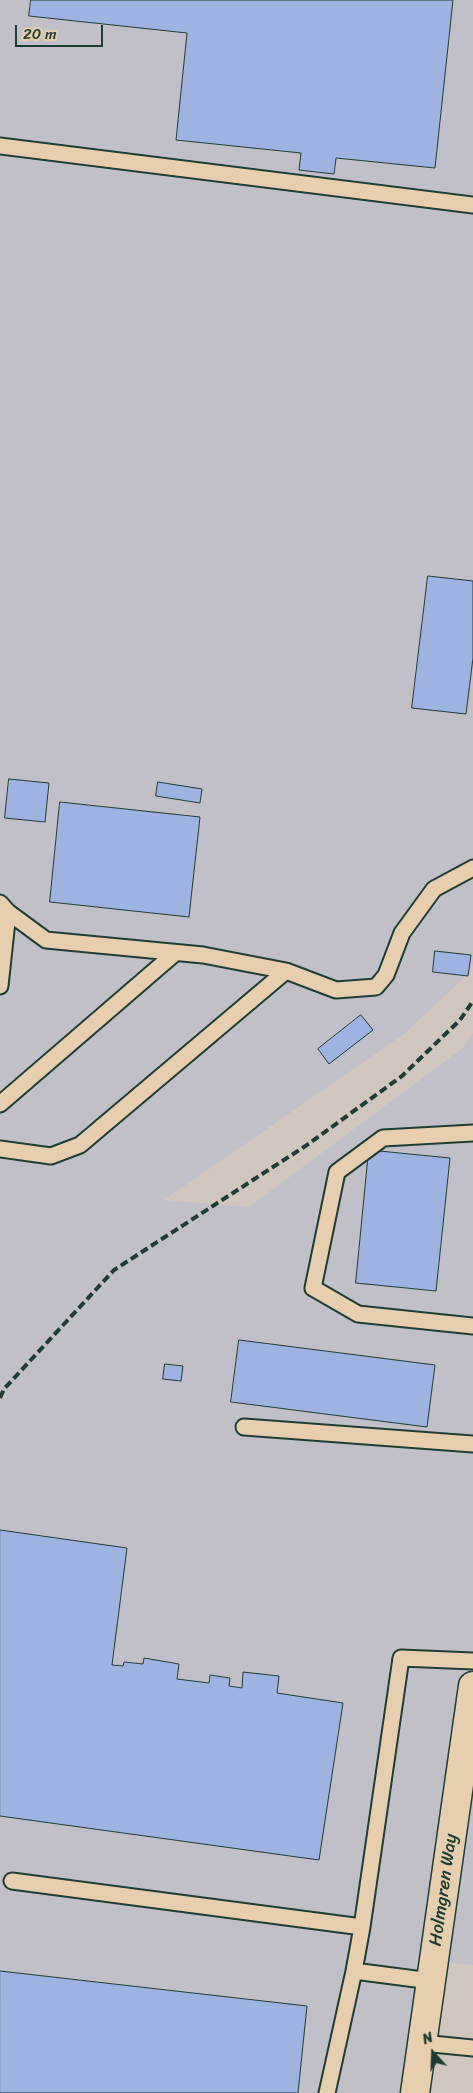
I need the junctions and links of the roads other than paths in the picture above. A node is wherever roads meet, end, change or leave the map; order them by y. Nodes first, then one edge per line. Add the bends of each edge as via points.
1 (0, 146) edge
2 (473, 205) edge
3 (473, 868) edge
4 (3, 909) edge
5 (174, 954) junction
6 (286, 970) junction
7 (0, 986) edge
8 (0, 1104) edge
9 (473, 1133) edge
10 (0, 1149) edge
11 (473, 1326) edge
12 (244, 1426) dead end
13 (473, 1444) edge
14 (473, 1661) edge
15 (473, 1686) edge
16 (12, 1881) dead end
17 (362, 1927) junction
18 (354, 1971) junction
19 (431, 1981) junction
20 (422, 2043) junction
21 (473, 2048) edge
22 (327, 2093) edge
23 (415, 2093) edge

1 - 2 lane
3 - 6 lane via 434,889 402,933 386,975 376,987 336,990
4 - 5 lane via 46,940
4 - 7 lane
5 - 6 lane via 203,955
5 - 8 lane
6 - 10 lane via 80,1145 51,1156
9 - 11 lane via 383,1138 337,1172 313,1288 358,1314
12 - 13 lane
14 - 17 lane via 401,1658
15 - 19 street, Holmgren Way
16 - 17 lane
17 - 18 lane
18 - 19 lane
18 - 22 lane
19 - 20 street, Holmgren Way
20 - 21 lane
20 - 23 street, Holmgren Way

